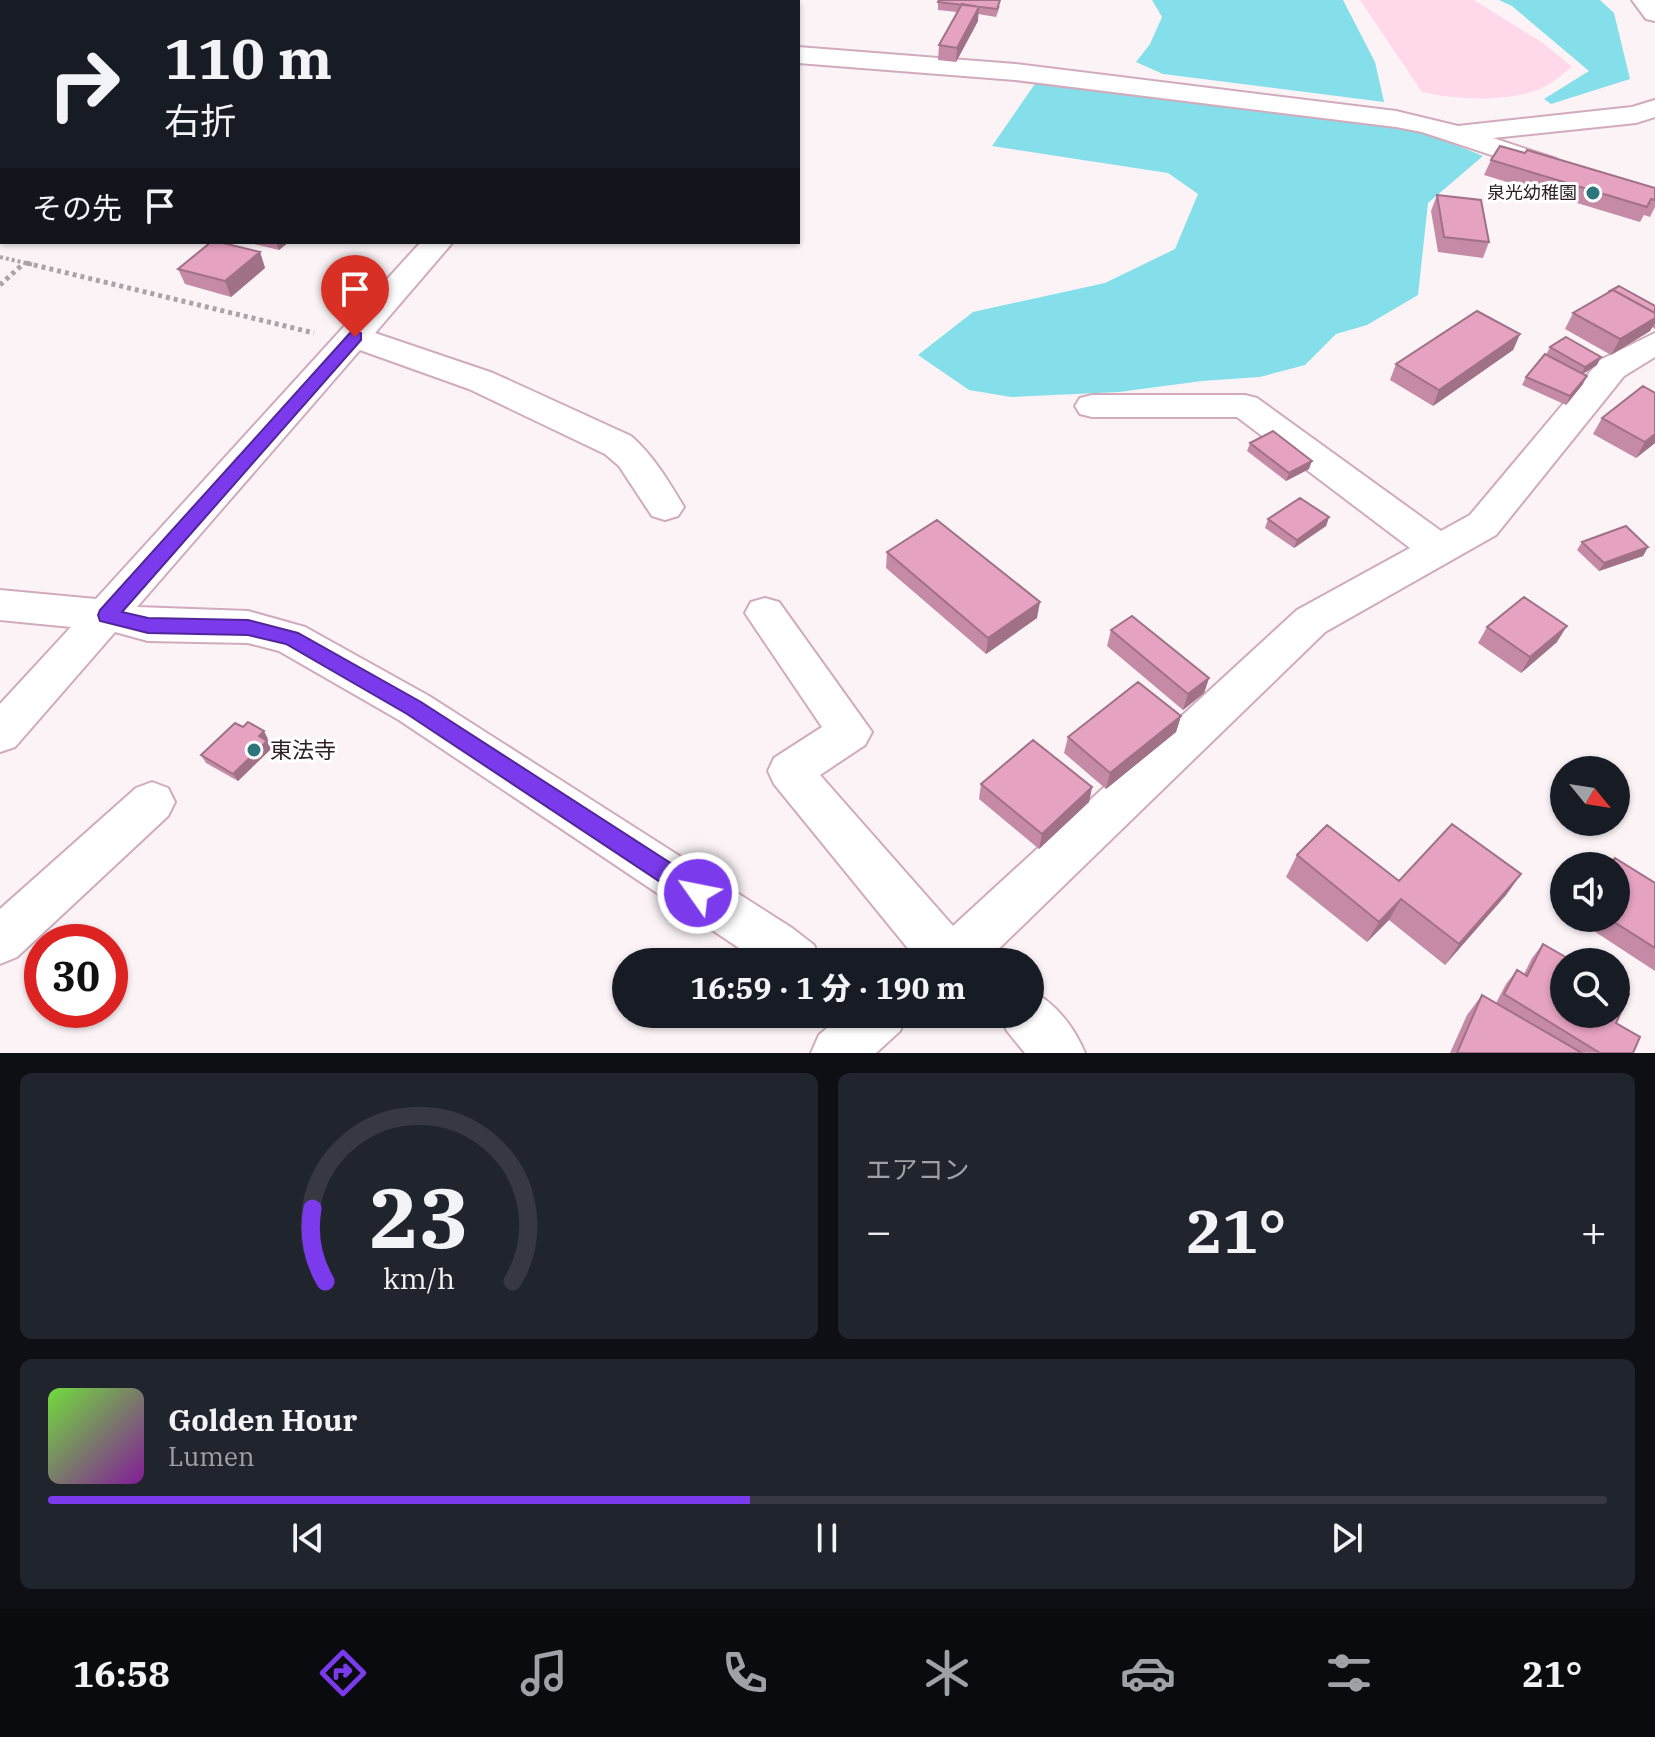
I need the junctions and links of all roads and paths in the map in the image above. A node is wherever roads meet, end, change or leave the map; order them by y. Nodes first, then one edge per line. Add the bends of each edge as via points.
1 (1644, 0) edge
2 (1655, 14) edge
3 (800, 55) edge
4 (1655, 108) edge
5 (1451, 133) junction
6 (1568, 173) edge
7 (436, 244) edge
8 (0, 257) edge
9 (24, 263) junction
10 (0, 285) edge
11 (353, 339) junction
12 (1655, 343) edge
13 (1092, 406) dead end
14 (665, 507) dead end
15 (1439, 550) junction
16 (0, 605) edge
17 (765, 613) dead end
18 (107, 615) junction
19 (0, 734) edge
20 (152, 802) dead end
21 (0, 941) edge
22 (780, 948) edge
23 (952, 948) edge
24 (969, 948) edge
25 (1037, 1028) edge
26 (1059, 1053) edge

1 - 2 street
3 - 5 street via 1015,72 1396,119
4 - 5 street via 1636,115
5 - 6 street
7 - 11 street
8 - 9 path
9 - 10 path
9 - 11 path
11 - 14 street via 481,381 618,445
11 - 18 street
12 - 15 street via 1612,368 1483,525
13 - 15 street via 1245,406
15 - 24 street via 1311,621
16 - 18 street
17 - 23 street via 850,732 790,771
18 - 19 street
18 - 22 street via 148,625 248,627 291,638 414,708
20 - 21 street
25 - 26 street

